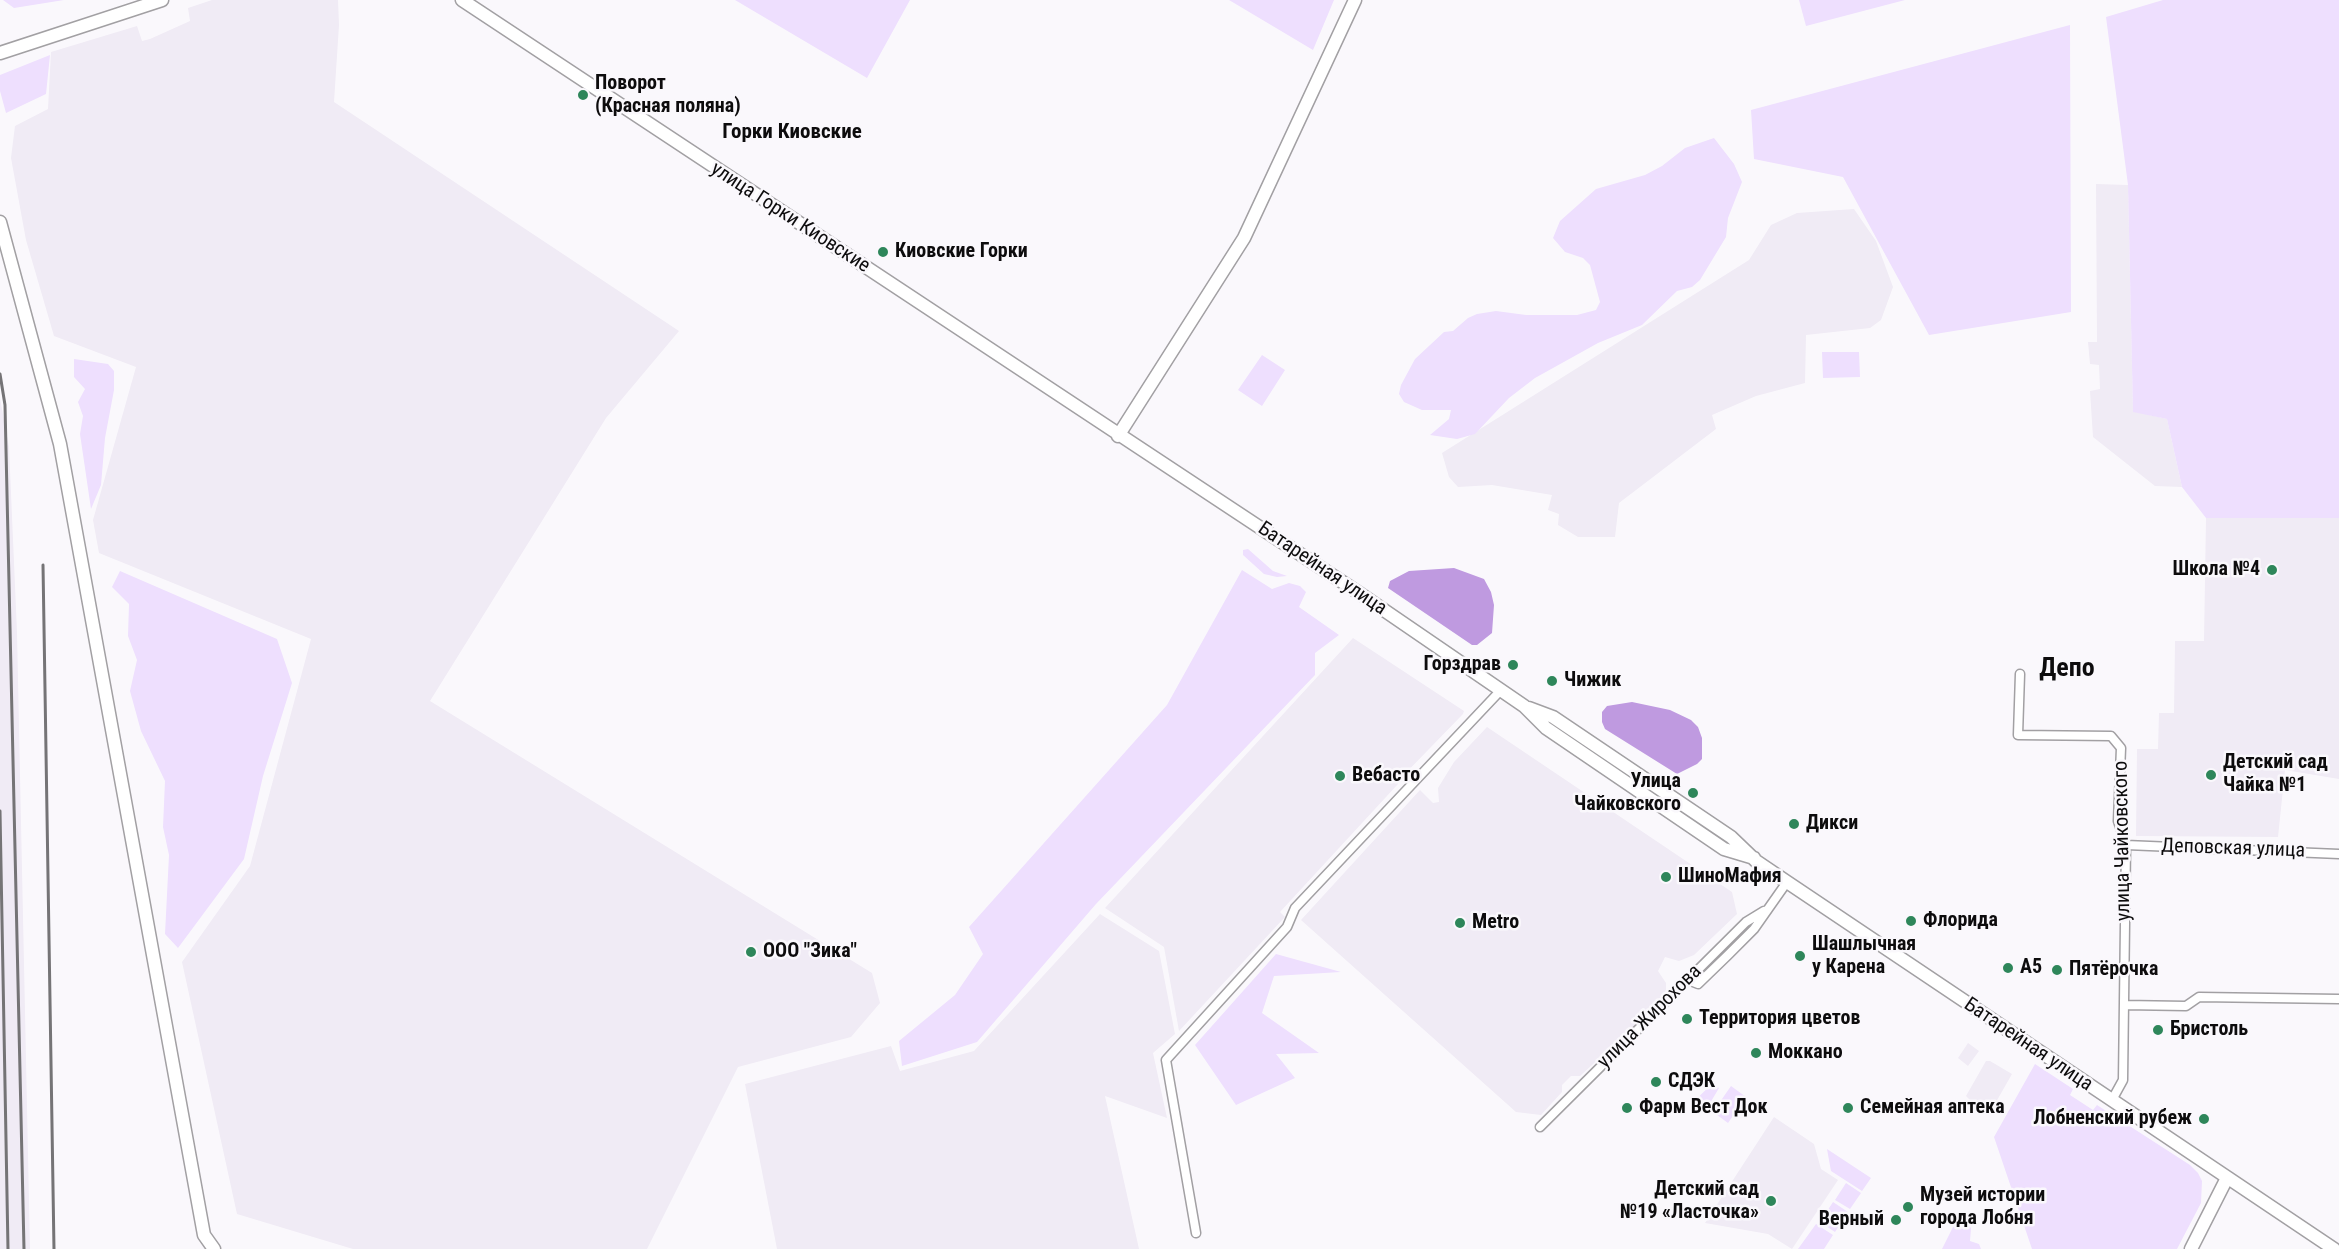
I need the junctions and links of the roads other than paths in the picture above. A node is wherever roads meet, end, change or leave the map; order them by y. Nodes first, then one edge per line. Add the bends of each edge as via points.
1 (162, 0) edge
2 (462, 0) edge
3 (1355, 0) edge
4 (0, 53) edge
5 (0, 222) edge
6 (1118, 436) junction
7 (2020, 674) dead end
8 (1501, 690) junction
9 (2126, 845) junction
10 (2339, 854) edge
11 (1786, 882) junction
12 (1764, 911) junction
13 (1688, 980) junction
14 (2339, 999) edge
15 (2124, 1005) junction
16 (2112, 1100) junction
17 (1540, 1127) dead end
18 (2228, 1178) junction
19 (1196, 1233) dead end
20 (214, 1249) edge
21 (2191, 1249) edge
22 (2334, 1249) edge

1 - 4 main road
2 - 6 main road, улица Горки Киовские via 972,335
3 - 6 main road via 1244,238
5 - 20 main road via 60,444 204,1235
6 - 8 main road, Батарейная улица
7 - 9 street, улица Чайковского via 2018,735 2111,736 2121,748 2118,821
8 - 11 main road, Батарейная улица via 1524,706 1553,717 1731,837
8 - 19 street via 1295,908 1287,927 1166,1060
9 - 10 street, Деповская улица
9 - 15 street, улица Чайковского
11 - 12 street, улица Жирохова
11 - 16 main road, Батарейная улица
12 - 13 street, улица Жирохова via 1746,922
12 - 13 street, улица Жирохова via 1754,929 1698,984
13 - 17 street, улица Жирохова
14 - 15 street via 2199,997 2186,1006
15 - 16 street, улица Чайковского via 2123,1080
16 - 18 main road, Батарейная улица
18 - 21 main road
18 - 22 main road, Батарейная улица

